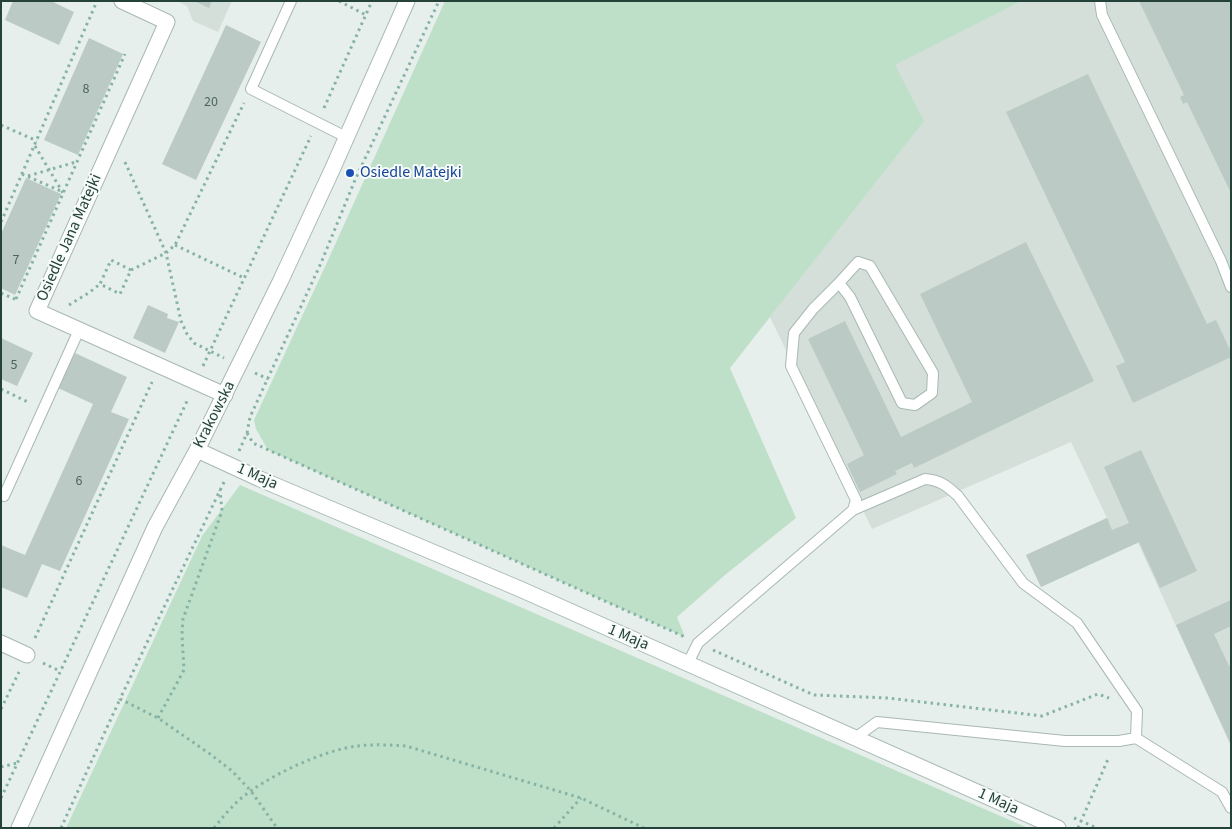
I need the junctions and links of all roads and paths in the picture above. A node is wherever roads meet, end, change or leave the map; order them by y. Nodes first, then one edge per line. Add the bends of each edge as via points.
1 (97, 1) edge
2 (122, 1) edge
3 (291, 1) edge
4 (339, 1) edge
5 (372, 1) edge
6 (407, 1) edge
7 (439, 1) edge
8 (1100, 1) edge
9 (366, 15) junction
10 (125, 54) dead end
11 (251, 89) junction
12 (317, 122) junction
13 (1, 125) edge
14 (346, 138) junction
15 (114, 139) junction
16 (37, 141) junction
17 (34, 146) junction
18 (77, 162) junction
19 (49, 170) junction
20 (22, 174) junction
21 (28, 176) junction
22 (63, 192) junction
23 (1, 222) edge
24 (175, 245) junction
25 (166, 253) junction
26 (131, 270) junction
27 (244, 278) junction
28 (839, 283) junction
29 (100, 284) junction
30 (1231, 288) edge
31 (1, 293) edge
32 (49, 316) junction
33 (79, 330) junction
34 (210, 352) junction
35 (159, 366) junction
36 (196, 382) junction
37 (1, 389) edge
38 (225, 395) junction
39 (20, 398) dead end
40 (247, 433) junction
41 (197, 450) junction
42 (232, 466) junction
43 (220, 489) junction
44 (4, 496) dead end
45 (853, 510) junction
46 (1, 643) edge
47 (698, 643) junction
48 (27, 655) junction
49 (688, 663) junction
50 (56, 669) dead end
51 (60, 671) junction
52 (120, 699) junction
53 (1, 708) edge
54 (1137, 710) junction
55 (158, 718) junction
56 (855, 738) junction
57 (1136, 738) junction
58 (1119, 741) junction
59 (18, 763) junction
60 (1, 767) edge
61 (1226, 790) edge
62 (251, 791) junction
63 (1, 798) edge
64 (581, 798) junction
65 (1231, 808) edge
66 (1054, 827) edge
67 (19, 828) edge
68 (61, 828) edge
69 (214, 828) edge
70 (277, 828) edge
71 (554, 828) edge
72 (644, 828) edge
73 (1078, 828) edge

1 - 16 path
2 - 15 street, Osiedle Jana Matejki via 167,22
3 - 11 lane
4 - 9 path
5 - 9 path
6 - 14 street, Krakowska
7 - 40 path via 250,417
8 - 30 lane via 1102,15
9 - 12 path
10 - 18 path
11 - 12 lane
11 - 24 path
12 - 14 lane
12 - 27 path
13 - 16 path
14 - 38 street, Krakowska
15 - 25 path
15 - 32 street, Osiedle Jana Matejki via 37,311
16 - 17 path
17 - 19 path
17 - 20 path
18 - 19 path
18 - 22 path
19 - 21 path
19 - 22 path
20 - 21 path
20 - 23 path
21 - 22 path
22 - 31 path via 17,300
24 - 25 path
24 - 27 path
25 - 26 path
25 - 34 path via 181,321 194,343
26 - 29 path via 120,294
26 - 29 path via 111,260
27 - 34 path
28 - 28 lane via 850,297 902,404 915,405 932,393 933,374 870,266 858,262
28 - 45 lane via 794,333 791,366 856,500
29 - 32 path
32 - 33 street, Osiedle Jana Matejki
33 - 35 street, Osiedle Jana Matejki
33 - 44 lane
34 - 36 path
35 - 36 street, Osiedle Jana Matejki
35 - 48 path
36 - 38 street, Osiedle Jana Matejki
36 - 51 path
37 - 39 path
38 - 41 street, Krakowska
40 - 42 path
40 - 47 path via 253,443
41 - 42 street, 1 Maja
41 - 67 street, Krakowska via 155,527
42 - 43 path
42 - 49 street, 1 Maja
43 - 52 path
43 - 55 path via 222,511 183,619 184,670
45 - 47 lane
45 - 54 lane via 924,479 947,485 1023,583 1077,623
46 - 48 street
47 - 49 lane
47 - 54 path via 814,695 888,698 1042,716 1098,694
48 - 53 path
49 - 56 street, 1 Maja
50 - 51 path
51 - 59 path
52 - 55 path
52 - 68 path
54 - 57 lane
55 - 62 path via 232,771
56 - 58 lane via 877,722 1065,741
56 - 66 street, 1 Maja
57 - 58 lane
57 - 61 lane
58 - 73 path
59 - 60 path
59 - 63 path
61 - 65 lane
62 - 64 path via 300,764 325,755 355,746 382,744 406,746
62 - 69 path
62 - 70 path
64 - 71 path
64 - 72 path

